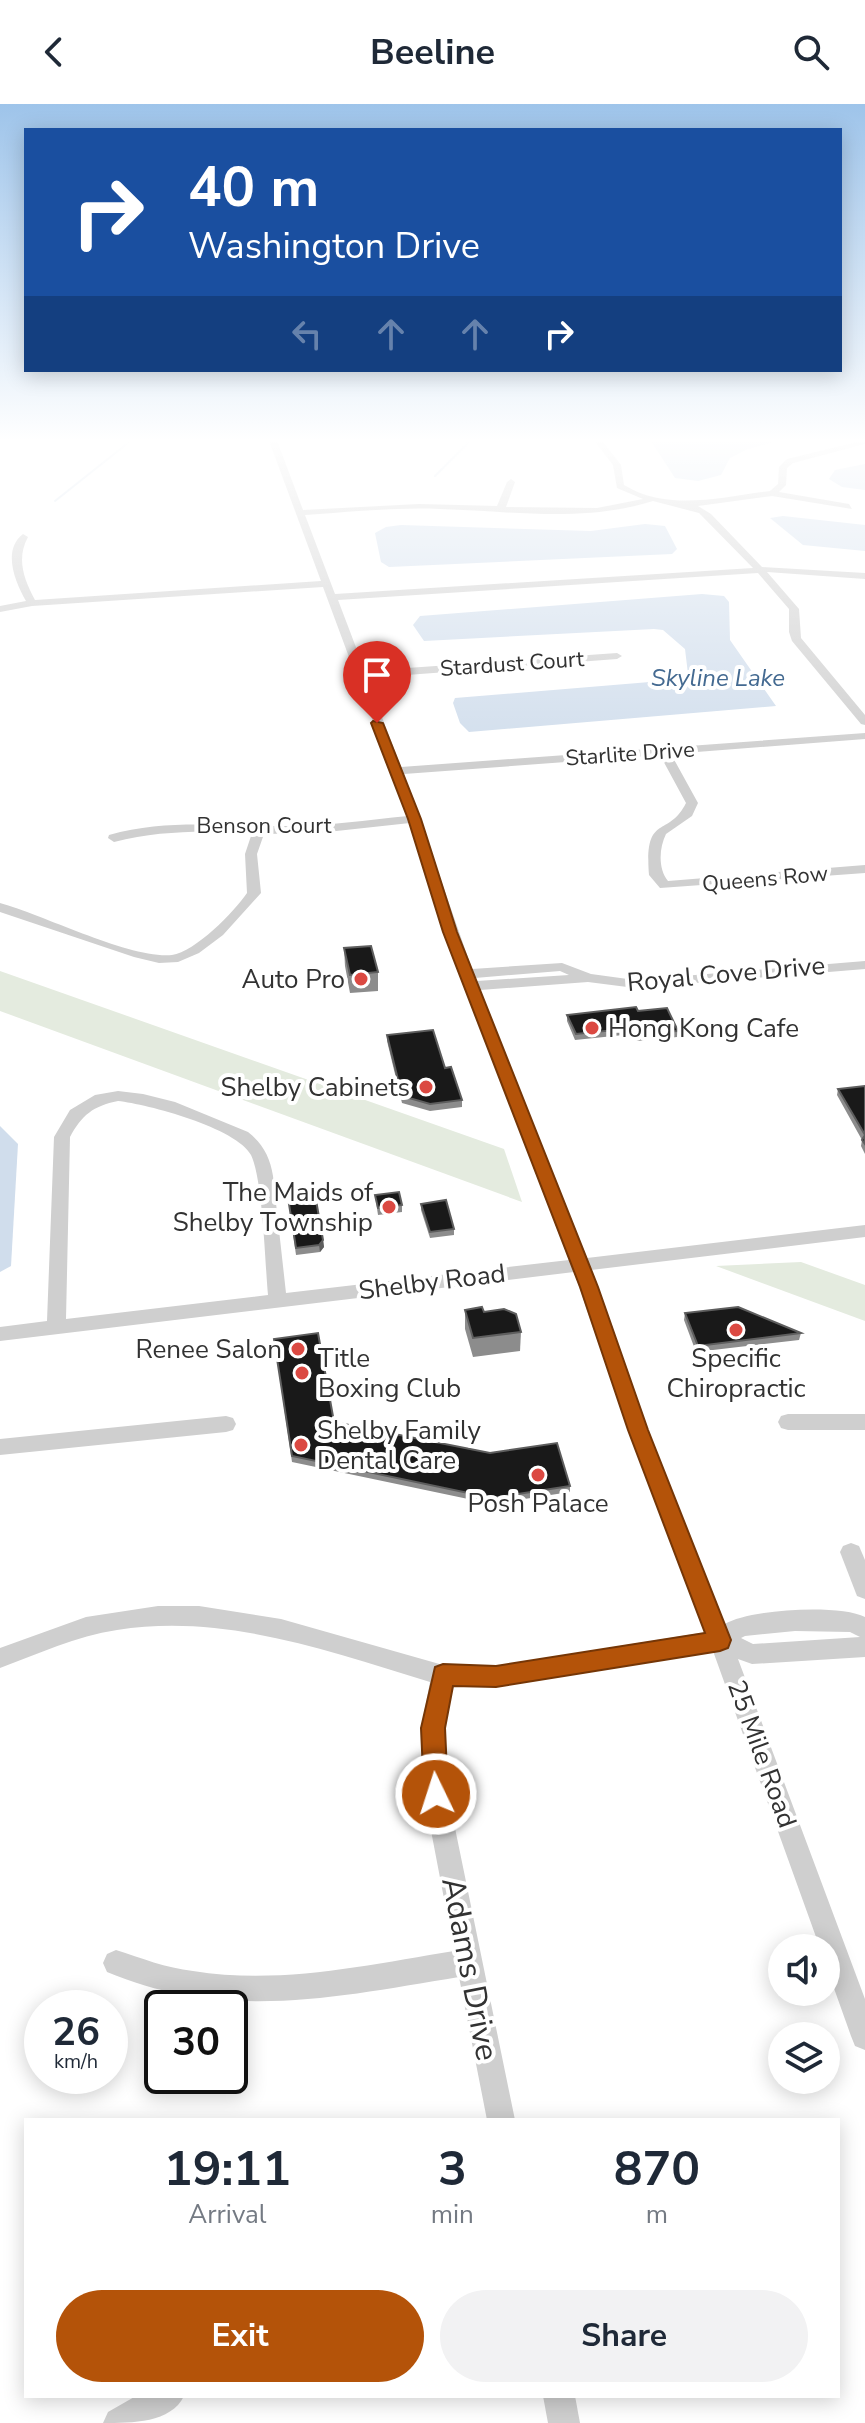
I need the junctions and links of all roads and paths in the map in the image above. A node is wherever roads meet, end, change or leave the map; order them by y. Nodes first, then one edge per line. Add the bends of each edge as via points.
1 (19, 546) edge
2 (313, 546) edge
3 (736, 546) edge
4 (757, 570) junction
5 (865, 576) edge
6 (325, 582) junction
7 (331, 597) junction
8 (30, 600) junction
9 (0, 602) edge
10 (0, 609) edge
11 (617, 656) dead end
12 (359, 675) junction
13 (865, 722) edge
14 (865, 736) edge
15 (664, 752) junction
16 (395, 771) junction
17 (415, 819) junction
18 (259, 830) junction
19 (114, 838) dead end
20 (865, 869) edge
21 (0, 907) edge
22 (865, 965) edge
23 (470, 980) junction
24 (865, 1231) edge
25 (579, 1263) junction
26 (278, 1302) junction
27 (56, 1327) junction
28 (0, 1334) edge
29 (788, 1422) dead end
30 (865, 1422) edge
31 (226, 1424) dead end
32 (0, 1447) edge
33 (851, 1552) dead end
34 (865, 1589) edge
35 (865, 1629) edge
36 (720, 1640) junction
37 (865, 1647) edge
38 (0, 1658) edge
39 (443, 1675) junction
40 (468, 1962) junction
41 (116, 1963) dead end
42 (865, 2036) edge
43 (501, 2118) edge
44 (164, 2398) edge
45 (559, 2398) edge
46 (119, 2423) edge
47 (564, 2423) edge

1 - 8 street via 17,564
2 - 6 street, 25 Mile Road
3 - 4 street
4 - 5 street
4 - 7 street
4 - 13 street via 793,608 796,639
6 - 7 street, 25 Mile Road
6 - 8 street
7 - 12 street, 25 Mile Road
8 - 9 street
8 - 10 street
11 - 12 street, Stardust Court
12 - 16 street, 25 Mile Road
14 - 15 street, Starlite Drive
15 - 16 street, Starlite Drive
15 - 20 street, Queens Row via 692,803 654,842 656,875 665,885
16 - 17 street, 25 Mile Road
17 - 18 street, Benson Court
17 - 23 street, 25 Mile Road
18 - 19 street, Benson Court via 196,826
18 - 21 street via 251,854 254,893 196,948 177,959 154,959
22 - 23 street, Royal Cove Drive via 635,984 588,978
23 - 25 street, 25 Mile Road
24 - 25 street, Shelby Road
25 - 26 street, Shelby Road
25 - 36 street, 25 Mile Road
26 - 27 street, Shelby Road
26 - 27 street via 265,1176 253,1144 140,1098 105,1096 85,1104 62,1137
27 - 28 street, Shelby Road
29 - 30 street
31 - 32 street
33 - 34 street
35 - 36 street via 853,1622 795,1621 741,1626
36 - 37 street via 752,1654
36 - 39 street via 496,1676
36 - 42 street, 25 Mile Road
38 - 39 street via 80,1628 183,1615 258,1623
39 - 40 street, Adams Drive via 433,1728 436,1794
40 - 41 street via 316,1986 238,1989 192,1985
40 - 43 street, Adams Drive
44 - 46 street
45 - 47 street

